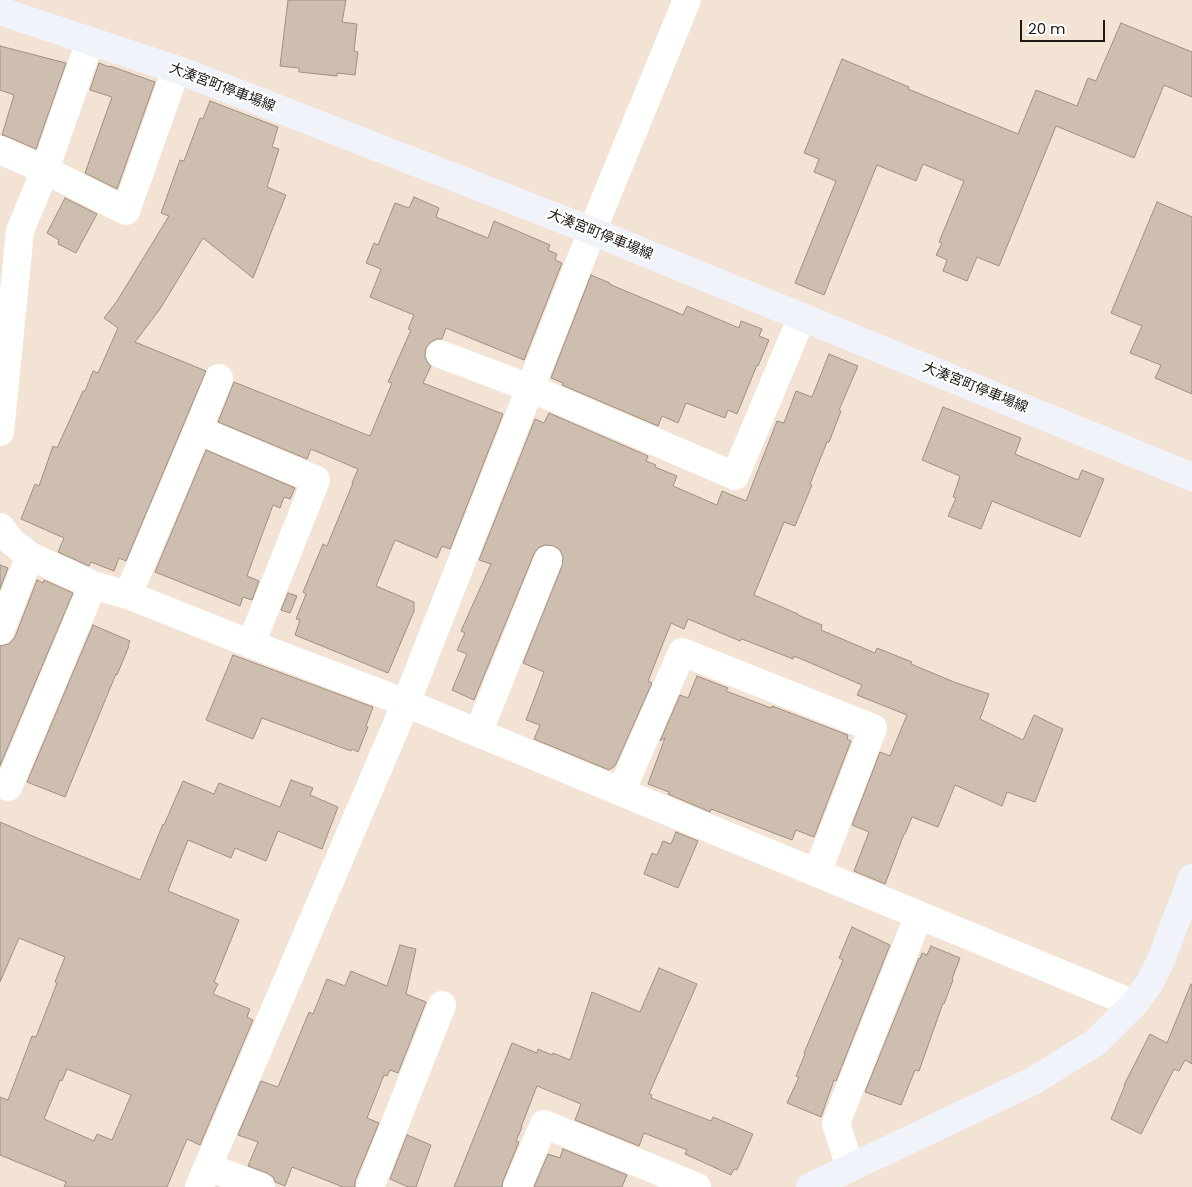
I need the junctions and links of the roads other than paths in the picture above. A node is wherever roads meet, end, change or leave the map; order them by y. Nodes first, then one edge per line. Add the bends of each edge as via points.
1 (687, 0) edge
2 (0, 11) edge
3 (90, 41) junction
4 (176, 70) junction
5 (0, 150) edge
6 (45, 170) junction
7 (592, 231) junction
8 (802, 317) junction
9 (440, 354) dead end
10 (219, 378) dead end
11 (530, 388) junction
12 (198, 430) junction
13 (0, 432) edge
14 (1192, 477) edge
15 (0, 528) edge
16 (30, 556) junction
17 (548, 560) dead end
18 (93, 584) junction
19 (128, 595) junction
20 (0, 631) edge
21 (251, 644) junction
22 (406, 703) junction
23 (478, 733) junction
24 (8, 788) dead end
25 (621, 792) junction
26 (817, 873) junction
27 (1192, 878) edge
28 (919, 915) junction
29 (1134, 1004) junction
30 (442, 1005) dead end
31 (850, 1168) junction
32 (203, 1177) edge
33 (261, 1187) edge
34 (370, 1187) edge
35 (517, 1187) edge
36 (697, 1187) edge
37 (810, 1187) edge

1 - 7 street
2 - 3 main road, 大湊宮町停車場線
3 - 4 main road, 大湊宮町停車場線
3 - 6 street
4 - 6 street via 126,212
4 - 7 main road, 大湊宮町停車場線
5 - 6 street
6 - 13 street via 20,231
7 - 8 main road, 大湊宮町停車場線
7 - 11 street
8 - 11 street via 735,476
8 - 14 main road, 大湊宮町停車場線
9 - 11 street
10 - 12 street
11 - 22 street
12 - 19 street
12 - 21 street via 316,480
15 - 16 street
16 - 18 street
16 - 20 street
17 - 23 street
18 - 19 street
18 - 24 street
19 - 21 street
21 - 22 street
22 - 23 street
22 - 32 street
23 - 25 street
25 - 26 street
25 - 26 street via 682,652 873,728
26 - 28 street
27 - 29 main road via 1149,984
28 - 29 street
28 - 31 street via 836,1123
29 - 31 main road via 1096,1042 1033,1082
30 - 34 street
31 - 37 main road
32 - 33 street
35 - 36 street via 544,1124

